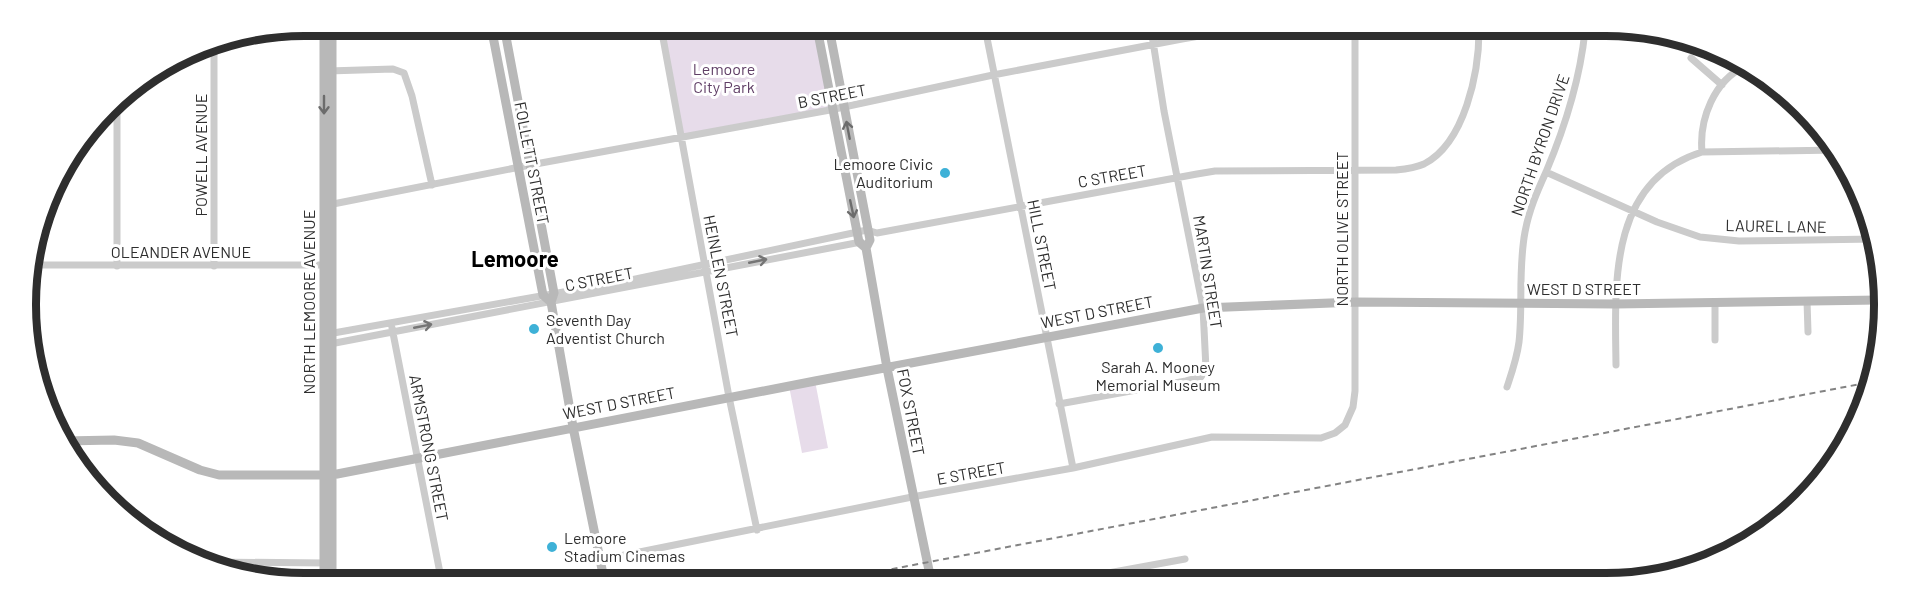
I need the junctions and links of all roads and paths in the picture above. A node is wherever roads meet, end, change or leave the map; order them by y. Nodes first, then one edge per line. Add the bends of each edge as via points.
1 (325, 36) edge
2 (331, 36) edge
3 (493, 36) edge
4 (506, 36) edge
5 (663, 36) edge
6 (818, 36) edge
7 (830, 36) edge
8 (986, 36) edge
9 (1152, 36) edge
10 (1205, 36) edge
11 (1355, 36) edge
12 (1479, 36) edge
13 (1584, 36) edge
14 (1154, 45) junction
15 (214, 52) edge
16 (1691, 58) dead end
17 (328, 71) junction
18 (1738, 71) edge
19 (993, 75) junction
20 (1722, 84) junction
21 (844, 108) junction
22 (832, 110) junction
23 (117, 113) edge
24 (682, 138) junction
25 (1826, 150) edge
26 (1702, 152) junction
27 (530, 165) junction
28 (517, 167) junction
29 (1356, 170) junction
30 (1546, 172) junction
31 (1178, 178) junction
32 (432, 185) junction
33 (329, 205) junction
34 (1020, 207) junction
35 (1634, 212) junction
36 (866, 238) junction
37 (1866, 240) edge
38 (39, 265) edge
39 (329, 265) junction
40 (117, 266) junction
41 (214, 266) junction
42 (705, 268) junction
43 (550, 297) junction
44 (1874, 300) edge
45 (1807, 301) junction
46 (1356, 302) junction
47 (1715, 302) junction
48 (1520, 304) junction
49 (1615, 304) junction
50 (1203, 308) junction
51 (391, 323) junction
52 (393, 332) junction
53 (1808, 332) dead end
54 (1046, 338) junction
55 (328, 339) junction
56 (1715, 340) dead end
57 (1616, 365) dead end
58 (887, 368) junction
59 (1508, 387) dead end
60 (729, 397) junction
61 (1059, 404) junction
62 (1345, 425) joint
63 (573, 427) junction
64 (73, 441) edge
65 (418, 459) junction
66 (1073, 468) junction
67 (328, 475) junction
68 (912, 497) junction
69 (757, 530) junction
70 (1185, 559) dead end
71 (600, 560) junction
72 (229, 562) edge
73 (328, 563) junction
74 (325, 573) edge
75 (331, 573) edge
76 (440, 573) edge
77 (603, 573) edge
78 (929, 573) edge
79 (1116, 573) edge

1 - 17 street, NORTH LEMOORE AVENUE
2 - 17 street, NORTH LEMOORE AVENUE
3 - 28 street, FOLLETT STREET
4 - 27 street, FOLLETT STREET
5 - 24 street, HEINLEN STREET
6 - 22 street, FOX STREET
7 - 21 street, FOX STREET
8 - 19 street, HILL STREET
9 - 14 street, MARTIN STREET
10 - 14 street, B STREET
11 - 29 street, NORTH OLIVE STREET
12 - 29 street, C STREET via 1471,91 1442,150 1424,164 1405,169
13 - 30 street, NORTH BYRON DRIVE via 1579,74
14 - 19 street, B STREET
14 - 31 street, MARTIN STREET
15 - 41 street, POWELL AVENUE
16 - 20 street
17 - 32 street via 393,69 404,73
17 - 33 street, NORTH LEMOORE AVENUE
18 - 20 street
19 - 21 street, B STREET
19 - 34 street, HILL STREET
20 - 26 street via 1706,115
21 - 22 street, B STREET
36 -> 21 street, FOX STREET
22 - 24 street, B STREET
22 -> 36 street, FOX STREET
23 - 40 street
24 - 27 street, B STREET
24 - 42 street, HEINLEN STREET
25 - 26 street
26 - 35 street via 1659,175
27 - 28 street, B STREET
27 - 43 street, FOLLETT STREET
28 - 32 street, B STREET
28 - 43 street, FOLLETT STREET
29 - 31 street, C STREET via 1215,171
29 - 46 street, NORTH OLIVE STREET
30 - 35 street, LAUREL LANE
30 - 48 street, NORTH BYRON DRIVE via 1525,232
31 - 34 street, C STREET
31 - 50 street, MARTIN STREET
32 - 33 street, B STREET
33 - 39 street, NORTH LEMOORE AVENUE
34 - 36 street, C STREET
34 - 54 street, HILL STREET
35 - 37 street, LAUREL LANE via 1681,232 1726,240
35 - 49 street via 1623,237
36 - 42 street, C STREET
36 - 58 street, FOX STREET
38 - 40 street, OLEANDER AVENUE
39 - 41 street, OLEANDER AVENUE
39 - 55 street, NORTH LEMOORE AVENUE
40 - 41 street, OLEANDER AVENUE
42 - 43 street, C STREET
42 - 60 street, HEINLEN STREET
43 - 51 street, C STREET
52 -> 43 street, C STREET
43 - 63 street, FOLLETT STREET
44 - 45 street, WEST D STREET
45 - 47 street, WEST D STREET
45 - 53 street
46 - 48 street, WEST D STREET
46 - 50 street, WEST D STREET
46 - 62 street, NORTH OLIVE STREET via 1354,399
47 - 49 street, WEST D STREET
47 - 56 street
48 - 49 street, WEST D STREET
48 - 59 street, NORTH BYRON DRIVE via 1519,344
49 - 57 street
50 - 54 street, WEST D STREET
50 - 61 street, MARTIN STREET via 1206,369 1201,377
51 - 52 street, ARMSTRONG STREET
51 - 55 street, C STREET
52 - 55 street, C STREET
52 - 65 street, ARMSTRONG STREET
54 - 58 street, WEST D STREET
54 - 61 street, HILL STREET
55 - 67 street, NORTH LEMOORE AVENUE
58 - 60 street, WEST D STREET
58 - 68 street, FOX STREET
60 - 63 street, WEST D STREET
60 - 69 street, HEINLEN STREET
61 - 66 street, HILL STREET
62 - 66 street, E STREET via 1335,433 1315,438 1212,437
63 - 65 street, WEST D STREET
63 - 71 street, FOLLETT STREET
64 - 67 street, WEST D STREET via 138,443 219,476
65 - 67 street, WEST D STREET
65 - 76 street, ARMSTRONG STREET
66 - 68 street, E STREET
67 - 73 street, NORTH LEMOORE AVENUE
68 - 69 street, E STREET
68 - 78 street, FOX STREET
69 - 71 street, E STREET
70 - 79 street
71 - 77 street, FOLLETT STREET
72 - 73 street
73 - 74 street, NORTH LEMOORE AVENUE
73 - 75 street, NORTH LEMOORE AVENUE

